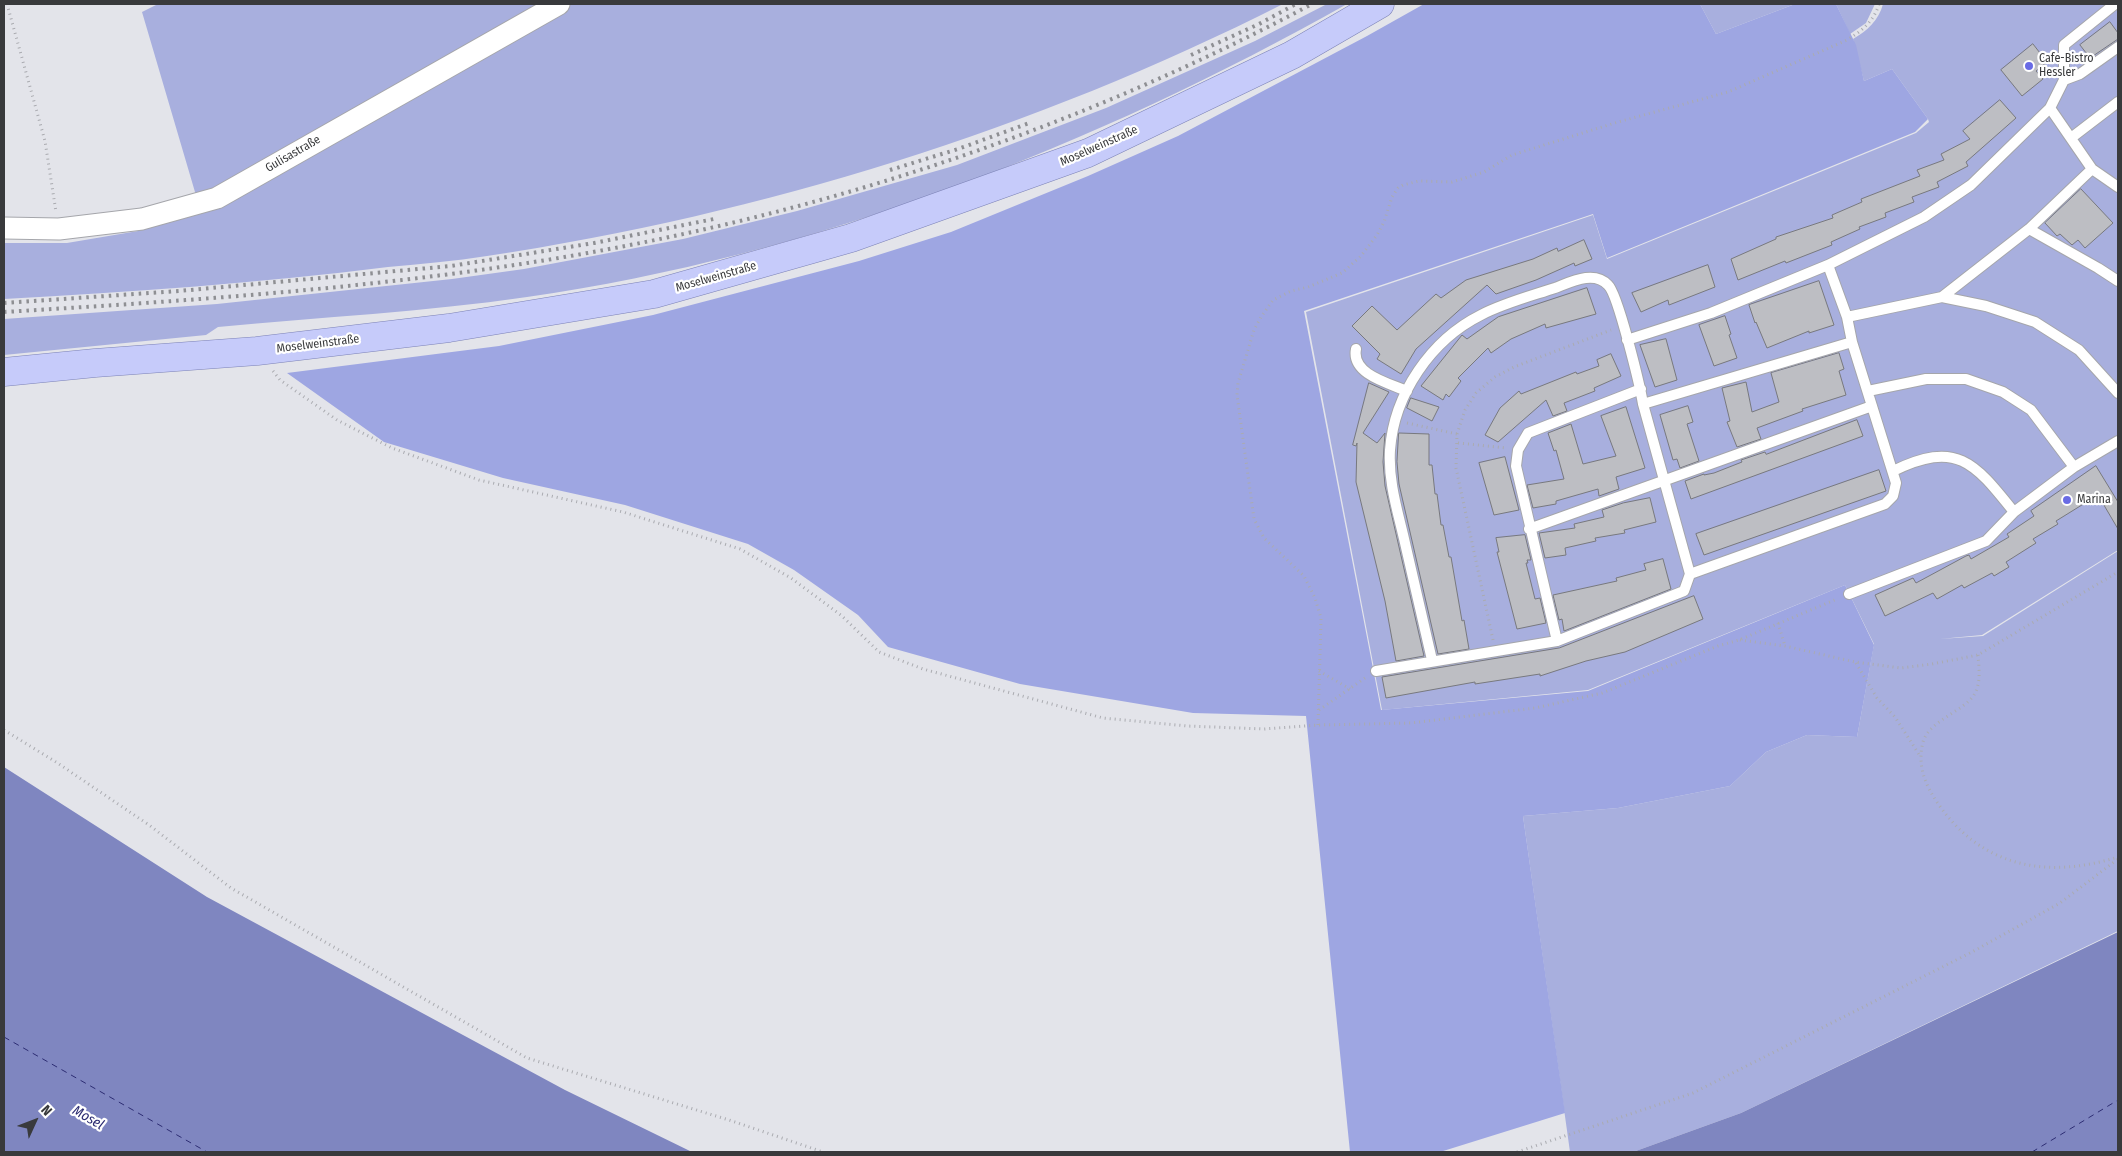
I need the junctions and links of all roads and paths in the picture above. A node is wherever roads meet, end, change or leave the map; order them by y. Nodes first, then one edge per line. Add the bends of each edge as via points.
1 (7, 4) edge
2 (558, 4) edge
3 (1380, 4) edge
4 (1879, 4) edge
5 (2115, 4) edge
6 (2118, 47) edge
7 (2064, 80) junction
8 (2118, 102) edge
9 (2050, 108) junction
10 (2071, 138) junction
11 (2092, 169) junction
12 (2117, 184) edge
13 (4, 228) edge
14 (59, 229) junction
15 (2029, 229) junction
16 (1828, 265) junction
17 (2118, 281) edge
18 (1942, 297) junction
19 (1848, 317) junction
20 (1624, 326) junction
21 (1627, 340) junction
22 (1852, 342) junction
23 (1356, 349) dead end
24 (257, 351) junction
25 (4, 372) edge
26 (1641, 389) junction
27 (1406, 391) junction
28 (1868, 391) junction
29 (2118, 393) edge
30 (1643, 404) junction
31 (1872, 406) junction
32 (1396, 421) junction
33 (1457, 434) junction
34 (2118, 442) edge
35 (1458, 443) junction
36 (1518, 450) junction
37 (2074, 468) junction
38 (1892, 471) junction
39 (1664, 481) junction
40 (2014, 512) junction
41 (1530, 529) junction
42 (2118, 572) edge
43 (1690, 574) junction
44 (1849, 594) joint
45 (1778, 623) junction
46 (1740, 640) junction
47 (1557, 641) junction
48 (1785, 646) junction
49 (1495, 650) junction
50 (1978, 655) junction
51 (1432, 660) junction
52 (1855, 662) junction
53 (1318, 671) junction
54 (1376, 671) joint
55 (1350, 689) junction
56 (1318, 710) junction
57 (1318, 725) junction
58 (4, 730) edge
59 (1920, 756) junction
60 (2118, 858) edge
61 (823, 1152) edge
62 (1517, 1152) edge

1 - 14 path via 45,141
2 - 14 street, Gulisastraße via 217,198 142,219
3 - 24 main road, Moselweinstraße via 1292,55 1088,154 851,238 654,294 449,328
4 - 53 path via 1872,21 1847,40 1728,92 1512,155 1484,172 1452,182 1419,181 1403,185 1392,197 1377,234 1361,256 1342,273 1274,300 1254,330 1238,383 1242,436 1254,519 1264,538 1304,576 1315,598 1321,618
5 - 7 lane via 2064,45
6 - 7 lane via 2080,74
7 - 9 lane
8 - 10 lane
9 - 10 lane
9 - 16 lane via 1971,185 1924,217
10 - 11 lane
11 - 12 lane
11 - 15 lane
13 - 14 street, Gulisastraße
15 - 17 lane
15 - 18 lane
16 - 19 lane
16 - 21 lane via 1711,313
18 - 19 lane
18 - 29 lane via 1986,306 2036,322 2079,350
19 - 22 lane
20 - 21 lane
20 - 27 lane via 1610,286 1598,278 1583,279 1480,315 1446,338 1415,373
20 - 33 path via 1495,377 1476,393 1465,410
21 - 26 lane
22 - 28 lane
22 - 30 lane
23 - 27 lane via 1354,358 1364,371
24 - 25 main road, Moselweinstraße
24 - 57 path via 280,380 336,420 392,448 479,480 623,512 740,549 791,578 835,610 879,652 923,669 1102,718 1264,729
26 - 30 lane
26 - 36 lane via 1528,432
27 - 32 lane
28 - 31 lane
28 - 37 lane via 1926,379 1966,379 2003,392 2031,410
30 - 39 lane
31 - 38 lane
31 - 39 lane
32 - 33 path
32 - 51 lane via 1390,450 1392,489
33 - 35 path
34 - 37 lane
35 - 36 path
35 - 49 path via 1456,468
36 - 41 lane via 1516,466
37 - 40 lane
38 - 40 lane via 1915,461 1939,456 1956,458 1973,466
38 - 43 lane via 1896,483 1893,496 1885,504
39 - 41 lane
39 - 43 lane
40 - 44 lane via 1986,541
41 - 47 lane
42 - 50 path
43 - 47 lane via 1684,591
44 - 45 path
45 - 46 path
45 - 48 path
46 - 48 path
46 - 57 path via 1602,693 1535,708 1411,723
47 - 49 lane
48 - 52 path
49 - 51 lane
50 - 52 path via 1901,668
50 - 59 path via 1979,682 1975,694 1924,738
51 - 54 lane
52 - 59 path
53 - 55 path
53 - 56 path
54 - 55 path
55 - 56 path
56 - 57 path
58 - 61 path via 149,826 231,888 527,1058
59 - 60 path via 1931,794 1950,821 1980,848 2034,867 2076,866
60 - 62 path via 2052,908 1693,1094

